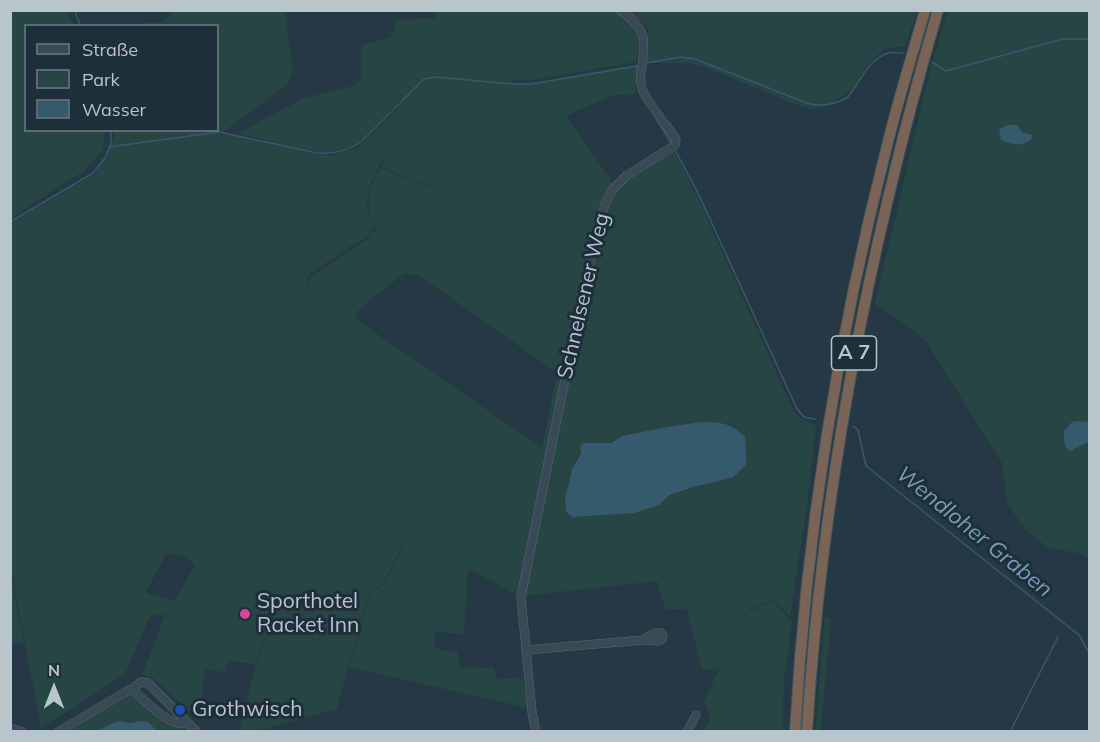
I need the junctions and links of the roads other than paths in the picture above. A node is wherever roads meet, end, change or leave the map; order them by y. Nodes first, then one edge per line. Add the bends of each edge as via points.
1 (620, 10) edge
2 (925, 10) edge
3 (938, 10) edge
4 (643, 640) dead end
5 (526, 650) junction
6 (135, 687) junction
7 (696, 715) dead end
8 (186, 720) junction
9 (10, 728) edge
10 (22, 732) edge
11 (57, 732) edge
12 (197, 732) edge
13 (536, 732) edge
14 (687, 732) edge
15 (795, 732) edge
16 (807, 732) edge

1 - 5 street, Schnelsener Weg via 641,28 643,92 676,139 675,145 626,176 605,204 583,290 521,597
2 - 15 highway, A 7 via 872,206 847,321 817,501
3 - 16 highway, A 7 via 885,209 849,380 827,528
4 - 5 street
5 - 13 street
6 - 8 street via 141,697 173,722
6 - 8 street via 141,682 148,683
6 - 11 street
7 - 14 street
8 - 12 street
9 - 10 street

